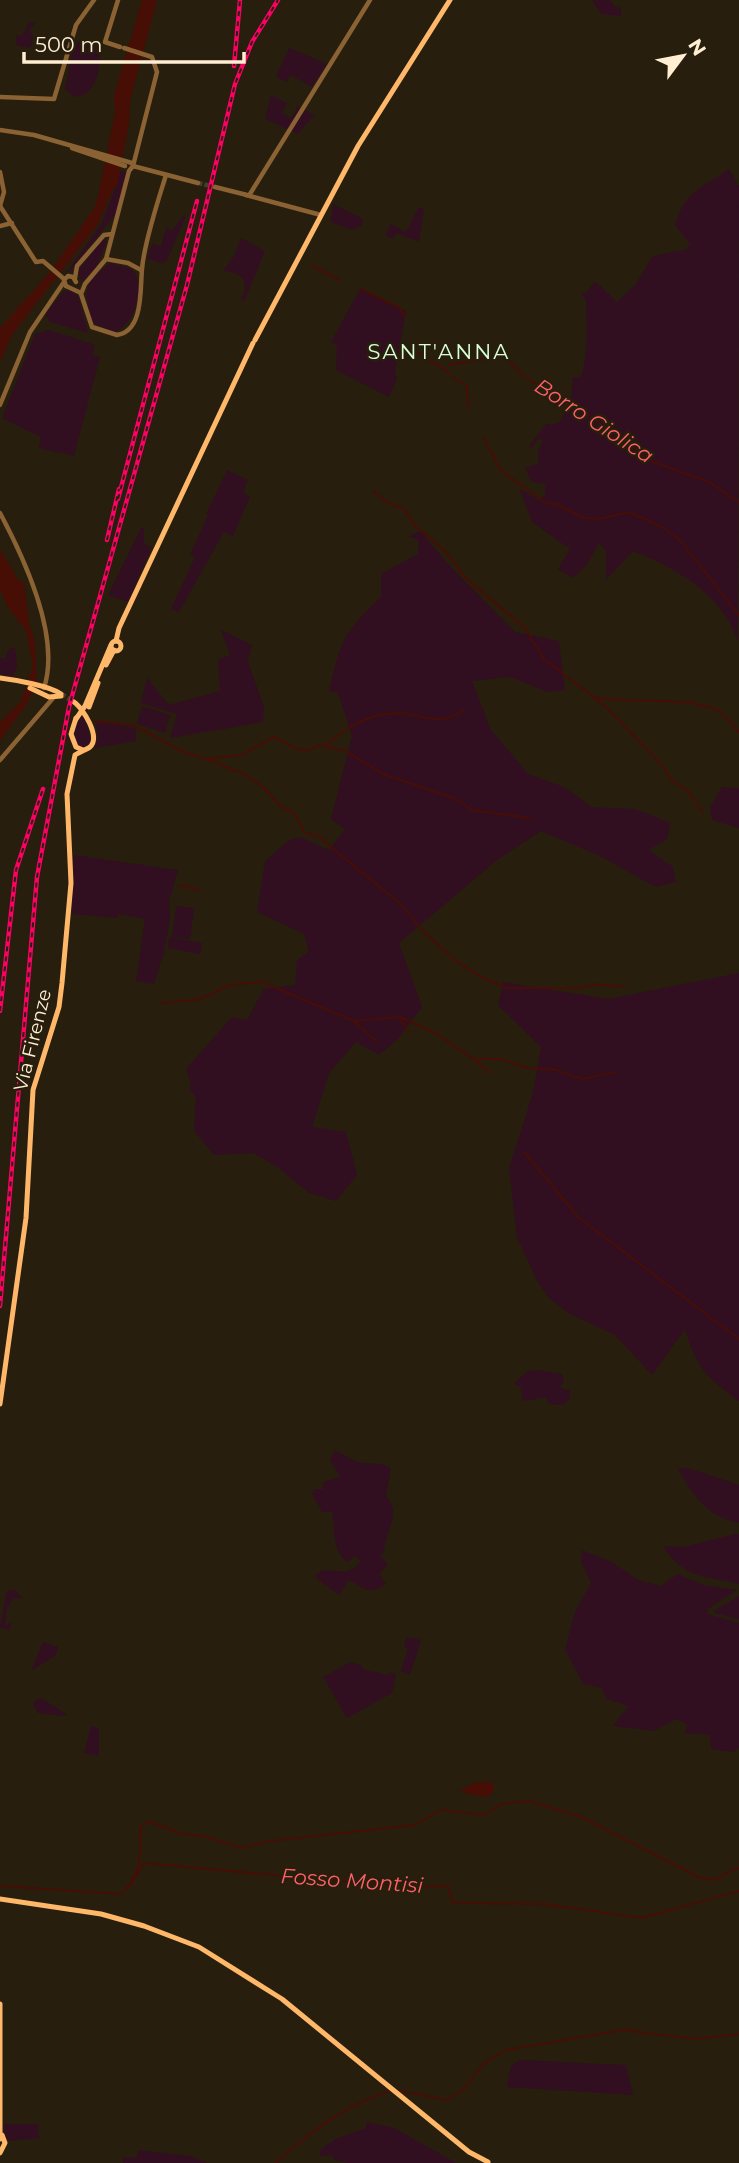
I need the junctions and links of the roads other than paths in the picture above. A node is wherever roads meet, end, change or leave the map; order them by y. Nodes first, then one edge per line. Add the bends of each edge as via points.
1 (94, 0) edge
2 (118, 0) edge
3 (370, 0) edge
4 (450, 0) edge
5 (0, 97) edge
6 (0, 130) edge
7 (127, 165) junction
8 (0, 172) edge
9 (166, 175) junction
10 (198, 183) tunnel mouth
11 (215, 187) tunnel mouth
12 (249, 195) junction
13 (2, 206) edge
14 (322, 215) junction
15 (13, 224) junction
16 (0, 226) edge
17 (112, 234) junction
18 (106, 259) junction
19 (141, 270) junction
20 (65, 280) junction
21 (75, 282) junction
22 (85, 284) junction
23 (82, 293) junction
24 (0, 405) edge
25 (0, 513) edge
26 (116, 645) junction
27 (48, 673) junction
28 (0, 679) edge
29 (54, 687) junction
30 (40, 688) junction
31 (89, 692) junction
32 (45, 695) junction
33 (59, 695) junction
34 (74, 703) junction
35 (44, 707) junction
36 (85, 711) junction
37 (76, 719) junction
38 (71, 734) junction
39 (83, 750) junction
40 (0, 760) edge
41 (71, 767) junction
42 (0, 1404) edge
43 (0, 1899) edge
44 (13, 1903) junction
45 (0, 1907) edge
46 (0, 2004) edge
47 (1, 2129) edge
48 (1, 2140) edge
49 (0, 2153) edge
50 (0, 2162) edge
51 (486, 2162) edge

1 - 5 street via 76,25 54,99
2 - 7 street via 105,42 149,57 157,72
3 - 12 street
4 - 14 main road
6 - 7 street via 34,135
7 - 9 street
7 - 17 street
8 - 13 street
9 - 10 street
9 - 19 street
11 - 12 street
12 - 14 street
13 - 15 street
14 - 26 main road via 213,427 118,631
15 - 16 street
15 - 20 street via 25,244
17 - 18 street
17 - 21 street via 104,235 77,266
18 - 19 street
18 - 22 street
19 - 23 street via 139,307 122,335 92,327
20 - 21 street
20 - 21 street
20 - 24 street via 22,349
21 - 22 street
21 - 23 street
22 - 23 street
25 - 27 street via 38,603
26 - 31 main road
26 - 36 main road
27 - 29 street
27 - 30 street
28 - 30 main road
29 - 30 main road
29 - 33 main road
30 - 32 main road
31 - 34 main road
31 - 36 main road
32 - 33 main road
32 - 35 street
33 - 35 street
34 - 36 main road
34 - 37 main road
35 - 40 street
36 - 37 main road
36 - 39 main road via 93,740
37 - 38 main road
38 - 39 main road via 74,745
38 - 41 main road, Via Firenze
39 - 41 main road via 75,755
41 - 42 main road, Via Firenze via 67,794 71,883 62,983 33,1090 26,1218
43 - 44 main road
44 - 45 main road
44 - 51 main road via 74,1908 162,1933 209,1954 272,1992
46 - 47 main road
47 - 48 main road
48 - 49 main road via 5,2143
49 - 50 main road

